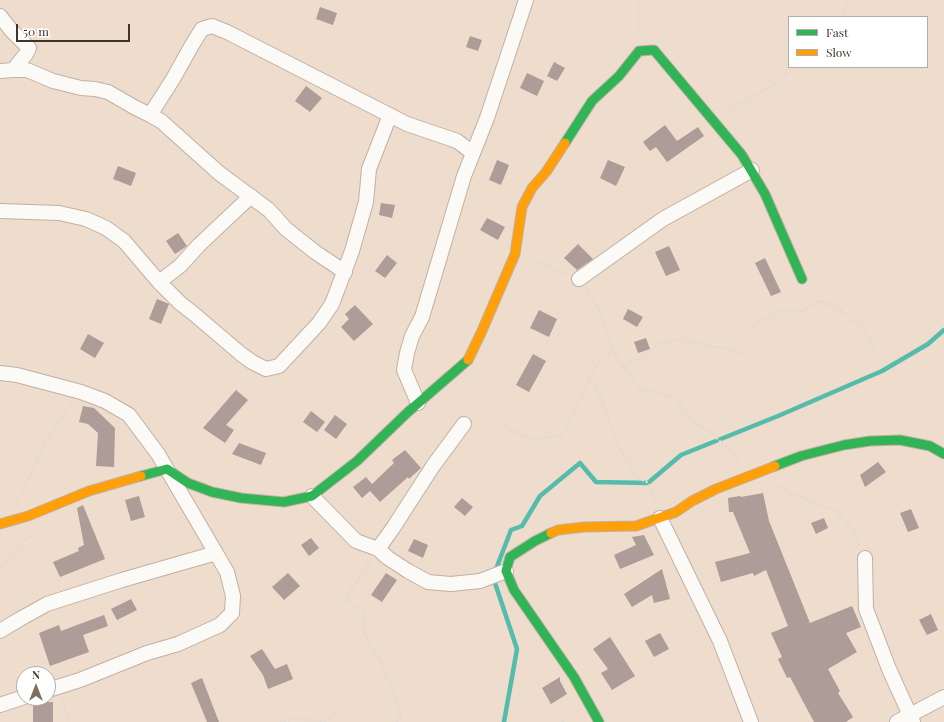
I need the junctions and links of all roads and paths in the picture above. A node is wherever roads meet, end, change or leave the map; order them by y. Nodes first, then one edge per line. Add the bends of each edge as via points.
1 (526, 0) edge
2 (638, 0) edge
3 (850, 0) edge
4 (0, 16) edge
5 (841, 16) edge
6 (640, 51) junction
7 (791, 68) edge
8 (7, 70) edge
9 (150, 115) junction
10 (390, 115) junction
11 (714, 120) junction
12 (473, 153) junction
13 (752, 170) junction
14 (251, 196) junction
15 (0, 211) edge
16 (515, 254) junction
17 (345, 272) junction
18 (579, 279) junction
19 (802, 279) dead end
20 (159, 282) junction
21 (751, 327) dead end
22 (614, 349) junction
23 (741, 354) dead end
24 (877, 355) dead end
25 (623, 366) junction
26 (0, 373) edge
27 (588, 381) junction
28 (81, 392) junction
29 (418, 403) junction
30 (464, 424) dead end
31 (504, 426) dead end
32 (944, 454) edge
33 (167, 469) junction
34 (750, 476) junction
35 (772, 485) dead end
36 (652, 492) dead end
37 (312, 496) junction
38 (660, 518) junction
39 (4, 523) edge
40 (33, 532) dead end
41 (378, 549) junction
42 (216, 553) junction
43 (865, 558) joint
44 (0, 567) edge
45 (506, 572) junction
46 (0, 631) edge
47 (56, 688) edge
48 (56, 695) edge
49 (944, 697) edge
50 (16, 700) edge
51 (0, 705) edge
52 (341, 709) dead end
53 (906, 720) edge
54 (69, 722) edge
55 (280, 722) edge
56 (394, 722) edge
57 (599, 722) edge
58 (751, 722) edge

1 - 12 street
2 - 6 path
3 - 5 path
4 - 8 street via 29,48 26,54
6 - 11 street via 654,50
6 - 16 street via 619,76 592,100 546,172 532,188 522,207
7 - 11 path via 775,84 727,110
8 - 9 street via 27,70 53,81 108,92
9 - 10 street via 202,29 212,26
9 - 14 street via 161,121 219,174
10 - 12 street via 406,124 457,141
10 - 17 street via 368,169 366,202
11 - 13 street
12 - 29 street via 422,317 406,353 404,370
13 - 18 street via 663,219
13 - 19 street via 781,227
14 - 17 street via 269,210 286,229
14 - 20 street via 180,266
15 - 20 street via 58,213 86,218 124,241
16 - 18 path
16 - 29 street via 467,361
17 - 20 street via 332,304 319,323 278,366 266,370 241,354
18 - 22 path via 598,309
21 - 24 path via 776,313 801,311 819,300 832,304 866,332
22 - 25 path
22 - 27 path via 597,364
23 - 25 path via 727,348 677,340 658,344 648,353
25 - 34 path via 640,389 675,397 687,415 727,448
26 - 28 street
27 - 31 path via 562,436 530,439
27 - 36 path via 596,385 616,441 636,476 648,483
28 - 33 street via 105,401 129,415
28 - 39 path via 43,448
29 - 37 street via 357,460
30 - 41 street
32 - 34 street via 930,446 900,440 870,441 801,456
33 - 37 street via 188,483 212,492 241,498 284,502
33 - 39 street via 89,491
33 - 42 street
34 - 38 street via 692,500 676,512
35 - 43 path via 837,512 854,530
37 - 41 street via 356,541
38 - 45 street via 636,526 558,530 510,557
38 - 58 street via 720,641
40 - 44 path
41 - 45 street via 388,558 428,582 451,584 480,581
41 - 56 path via 345,599 364,613 364,632 385,672 402,717
42 - 46 street via 47,604
42 - 47 street via 227,572 233,596 232,613 220,624 178,644
43 - 53 street via 866,609
45 - 57 street via 514,590 574,677
48 - 54 path
49 - 53 street
50 - 51 street
52 - 55 path via 324,721 293,719

